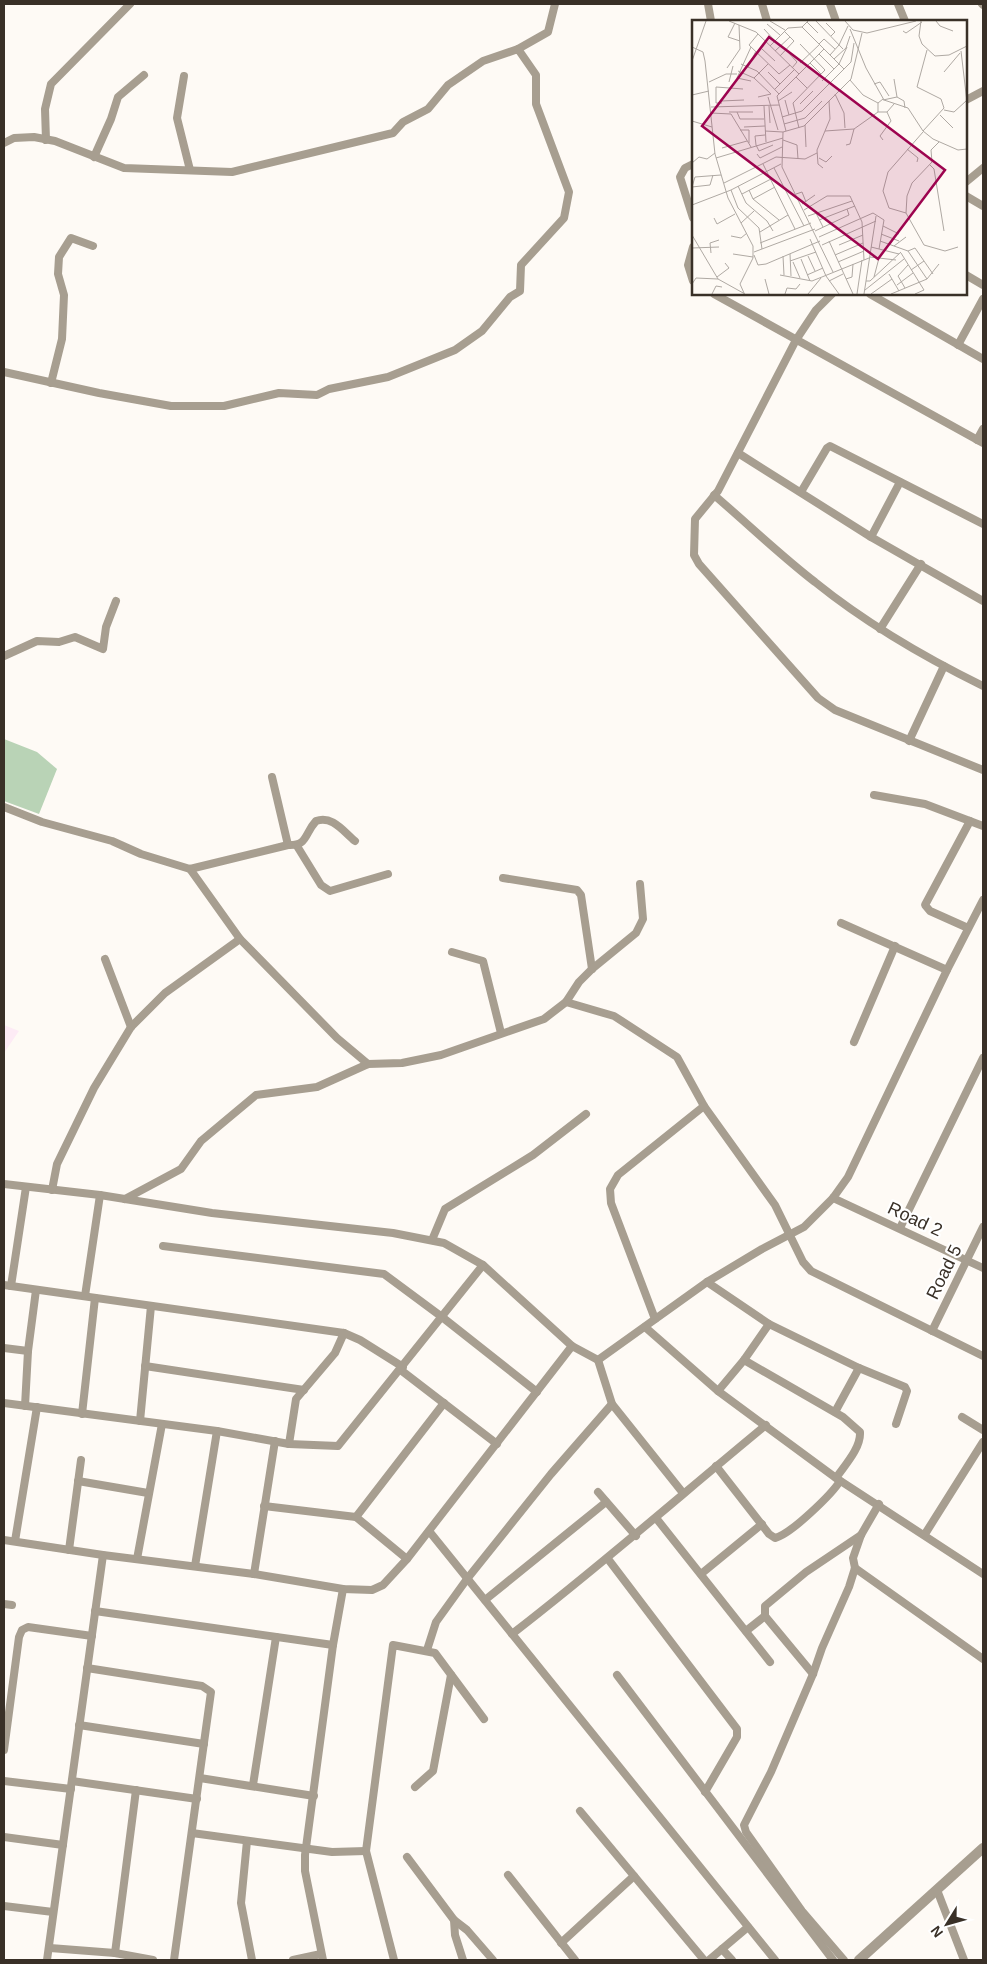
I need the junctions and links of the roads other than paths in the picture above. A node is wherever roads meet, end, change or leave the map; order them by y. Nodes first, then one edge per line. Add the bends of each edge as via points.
1 (130, 4) edge
2 (555, 4) edge
3 (708, 4) edge
4 (761, 4) edge
5 (830, 4) edge
6 (898, 4) edge
7 (711, 20) edge
8 (767, 20) edge
9 (836, 20) edge
10 (905, 20) edge
11 (518, 49) junction
12 (144, 75) dead end
13 (184, 76) dead end
14 (983, 91) edge
15 (967, 99) edge
16 (46, 140) junction
17 (4, 143) edge
18 (94, 157) junction
19 (692, 164) edge
20 (983, 168) edge
21 (190, 170) junction
22 (967, 181) edge
23 (967, 197) edge
24 (983, 206) edge
25 (692, 215) edge
26 (93, 246) dead end
27 (692, 251) edge
28 (967, 276) edge
29 (692, 278) edge
30 (983, 285) edge
31 (716, 295) edge
32 (831, 295) edge
33 (872, 295) edge
34 (983, 299) edge
35 (796, 340) junction
36 (958, 345) junction
37 (983, 359) edge
38 (4, 372) edge
39 (51, 382) junction
40 (983, 429) edge
41 (980, 442) edge
42 (738, 453) junction
43 (900, 482) junction
44 (801, 492) junction
45 (714, 495) junction
46 (983, 524) edge
47 (871, 536) junction
48 (921, 564) junction
49 (116, 600) dead end
50 (983, 601) edge
51 (880, 629) junction
52 (4, 656) edge
53 (944, 666) junction
54 (983, 686) edge
55 (909, 741) junction
56 (983, 770) edge
57 (272, 777) dead end
58 (874, 794) dead end
59 (4, 807) edge
60 (970, 821) junction
61 (983, 826) edge
62 (355, 841) dead end
63 (288, 845) junction
64 (297, 846) junction
65 (190, 869) junction
66 (388, 874) dead end
67 (503, 878) dead end
68 (640, 884) dead end
69 (983, 902) edge
70 (842, 923) dead end
71 (968, 928) junction
72 (240, 939) junction
73 (894, 946) junction
74 (452, 952) dead end
75 (105, 959) dead end
76 (592, 969) junction
77 (947, 970) junction
78 (566, 1002) junction
79 (131, 1027) junction
80 (501, 1033) junction
81 (854, 1042) dead end
82 (983, 1058) edge
83 (368, 1064) junction
84 (704, 1106) junction
85 (586, 1114) dead end
86 (4, 1184) edge
87 (26, 1187) junction
88 (52, 1190) junction
89 (100, 1195) junction
90 (834, 1198) junction
91 (125, 1199) junction
92 (983, 1227) edge
93 (900, 1228) junction
94 (790, 1235) junction
95 (432, 1240) junction
96 (162, 1246) dead end
97 (967, 1260) junction
98 (483, 1265) junction
99 (983, 1268) edge
100 (707, 1282) junction
101 (7, 1286) edge
102 (36, 1290) junction
103 (85, 1296) junction
104 (95, 1298) junction
105 (152, 1306) junction
106 (442, 1316) junction
107 (655, 1319) junction
108 (768, 1324) junction
109 (645, 1327) junction
110 (932, 1331) junction
111 (344, 1333) junction
112 (572, 1346) junction
113 (4, 1348) edge
114 (28, 1351) junction
115 (983, 1356) edge
116 (598, 1360) junction
117 (744, 1360) junction
118 (145, 1366) junction
119 (402, 1368) junction
120 (859, 1368) junction
121 (304, 1390) junction
122 (718, 1391) junction
123 (537, 1392) junction
124 (4, 1403) edge
125 (444, 1403) junction
126 (612, 1404) junction
127 (25, 1406) junction
128 (37, 1408) junction
129 (835, 1412) junction
130 (82, 1414) junction
131 (962, 1417) dead end
132 (140, 1421) junction
133 (162, 1424) junction
134 (896, 1424) dead end
135 (766, 1425) junction
136 (983, 1430) edge
137 (217, 1431) junction
138 (275, 1441) junction
139 (983, 1442) edge
140 (289, 1444) junction
141 (497, 1444) junction
142 (81, 1460) dead end
143 (716, 1466) junction
144 (838, 1479) junction
145 (78, 1481) junction
146 (598, 1492) dead end
147 (683, 1493) junction
148 (148, 1494) junction
149 (606, 1502) junction
150 (879, 1504) junction
151 (264, 1506) junction
152 (356, 1517) junction
153 (656, 1518) junction
154 (762, 1524) junction
155 (429, 1531) junction
156 (925, 1534) junction
157 (861, 1535) junction
158 (636, 1536) junction
159 (4, 1540) edge
160 (15, 1541) junction
161 (69, 1550) junction
162 (103, 1555) junction
163 (137, 1559) junction
164 (407, 1559) junction
165 (608, 1559) junction
166 (195, 1566) junction
167 (855, 1568) junction
168 (254, 1574) junction
169 (701, 1574) junction
170 (983, 1574) edge
171 (468, 1579) junction
172 (343, 1589) junction
173 (485, 1600) junction
174 (95, 1611) junction
175 (765, 1616) junction
176 (746, 1631) junction
177 (512, 1634) junction
178 (92, 1636) junction
179 (276, 1637) junction
180 (333, 1645) junction
181 (427, 1650) junction
182 (983, 1658) edge
183 (770, 1662) dead end
184 (87, 1668) junction
185 (813, 1674) junction
186 (452, 1675) junction
187 (616, 1675) dead end
188 (484, 1718) dead end
189 (79, 1724) junction
190 (204, 1744) junction
191 (4, 1750) edge
192 (200, 1778) junction
193 (4, 1781) edge
194 (71, 1785) junction
195 (253, 1785) junction
196 (415, 1787) dead end
197 (136, 1790) junction
198 (705, 1792) junction
199 (314, 1796) junction
200 (196, 1799) junction
201 (580, 1811) dead end
202 (192, 1832) junction
203 (4, 1837) edge
204 (247, 1841) junction
205 (63, 1845) junction
206 (306, 1849) junction
207 (366, 1851) junction
208 (982, 1851) edge
209 (407, 1857) dead end
210 (508, 1875) dead end
211 (634, 1876) junction
212 (937, 1890) junction
213 (4, 1906) edge
214 (53, 1912) junction
215 (454, 1920) junction
216 (748, 1927) junction
217 (561, 1943) junction
218 (50, 1948) junction
219 (722, 1949) junction
220 (115, 1953) junction
221 (322, 1957) edge
222 (48, 1960) edge
223 (154, 1960) edge
224 (174, 1960) edge
225 (252, 1960) edge
226 (293, 1960) edge
227 (394, 1960) edge
228 (463, 1960) edge
229 (493, 1960) edge
230 (575, 1960) edge
231 (704, 1960) edge
232 (709, 1960) edge
233 (732, 1960) edge
234 (775, 1960) edge
235 (833, 1960) edge
236 (844, 1960) edge
237 (859, 1960) edge
238 (964, 1960) edge

1 - 16 street via 51,84 46,109
2 - 11 street via 548,32
3 - 7 street
4 - 8 street
5 - 9 street
6 - 10 street
11 - 21 street via 483,61 448,85 428,109 403,122 392,133 232,172
11 - 39 street via 536,75 536,104 569,192 564,218 521,265 520,291 482,331 455,350 388,377 329,389 317,395 279,393 224,406 171,406
12 - 18 street via 118,97
13 - 21 street via 177,118
14 - 15 street
16 - 17 street via 14,138
16 - 18 street
18 - 21 street via 124,168
19 - 25 street via 685,168 680,177
20 - 22 street
23 - 24 street
26 - 39 street via 71,238 59,257 58,274 64,295 62,339
27 - 29 street via 688,265
28 - 30 street
31 - 35 street
32 - 35 street via 816,310
33 - 36 street
34 - 36 street
35 - 41 street
35 - 42 street
36 - 37 street
38 - 39 street
40 - 41 street
42 - 44 street
42 - 45 street
43 - 44 street via 830,446
43 - 46 street
43 - 47 street
44 - 47 street
45 - 51 street via 816,583
45 - 55 street via 695,519 694,555 699,564 818,698 835,710
47 - 48 street
48 - 50 street
48 - 51 street
49 - 52 street via 106,627 103,648 75,637 59,642 37,641
51 - 53 street
53 - 54 street
53 - 55 street
55 - 56 street
57 - 63 street
58 - 60 street via 925,804
59 - 65 street
60 - 61 street
60 - 71 street via 925,904 930,911
62 - 64 street via 328,819 323,819 316,821 303,843
63 - 64 street
63 - 65 street
64 - 66 street via 321,885 330,891
65 - 72 street
67 - 76 street via 577,890
68 - 76 street via 641,927
69 - 71 street
70 - 73 street
71 - 77 street
72 - 79 street via 165,993
72 - 83 street via 337,1038
73 - 77 street
73 - 81 street
74 - 80 street via 483,962
75 - 79 street
76 - 78 street via 575,986
77 - 90 street via 848,1177
78 - 80 street via 544,1019
78 - 84 street via 614,1016 677,1057
79 - 88 street via 94,1088 57,1164
80 - 83 street via 402,1064
82 - 93 street
83 - 91 street via 317,1087 256,1095 201,1141 181,1169
84 - 94 street via 775,1205
84 - 107 street via 618,1175 610,1189 611,1203
85 - 95 street via 533,1155 445,1209
86 - 87 street
87 - 88 street
87 - 101 street
88 - 89 street
89 - 91 street
89 - 103 street
90 - 93 street, Road 2
90 - 94 street via 804,1227
91 - 95 street
92 - 97 street, Road 5
93 - 97 street, Road 2
94 - 100 street
94 - 110 street via 811,1271
95 - 98 street via 444,1243
96 - 106 street via 384,1274
97 - 99 street, Road 2
97 - 110 street, Road 5
98 - 106 street
98 - 112 street
100 - 107 street
100 - 108 street
101 - 102 street
102 - 103 street
102 - 114 street
103 - 104 street
104 - 105 street
104 - 130 street
105 - 111 street
105 - 118 street
106 - 119 street
106 - 123 street
107 - 109 street
108 - 117 street
108 - 120 street
109 - 116 street
109 - 122 street
110 - 115 street
111 - 119 street
111 - 121 street via 335,1353
112 - 116 street
112 - 123 street
113 - 114 street
114 - 127 street
116 - 126 street
117 - 122 street
117 - 129 street
118 - 121 street
118 - 132 street
119 - 125 street
119 - 140 street via 338,1446
120 - 129 street
120 - 134 street via 907,1389
121 - 140 street via 296,1399
122 - 135 street
123 - 141 street
124 - 127 street
125 - 141 street
125 - 152 street
126 - 147 street
126 - 171 street via 551,1474
127 - 128 street
128 - 130 street
128 - 160 street
129 - 144 street via 860,1432 861,1439
130 - 132 street
131 - 136 street
132 - 133 street
133 - 137 street
133 - 148 street
135 - 143 street
135 - 144 street
137 - 138 street
137 - 166 street
138 - 140 street
138 - 151 street
139 - 156 street
141 - 155 street
142 - 145 street
143 - 147 street
143 - 154 street
144 - 150 street
144 - 154 street via 834,1491 784,1535 772,1537
145 - 148 street
145 - 161 street
146 - 149 street
147 - 153 street
148 - 163 street
149 - 158 street
149 - 173 street
150 - 156 street
150 - 157 street
151 - 152 street
151 - 168 street
152 - 164 street
153 - 158 street
153 - 169 street
154 - 169 street
155 - 164 street
155 - 171 street
156 - 170 street
157 - 167 street via 853,1558
157 - 175 street via 769,1601 765,1606
158 - 165 street
159 - 160 street
160 - 161 street
161 - 162 street
162 - 163 street
162 - 174 street
163 - 166 street
164 - 172 street via 378,1588
165 - 177 street
165 - 198 street via 736,1729 737,1737
166 - 168 street
167 - 182 street
167 - 185 street
168 - 172 street
169 - 176 street
171 - 173 street
171 - 181 street via 436,1622
172 - 180 street
173 - 177 street
174 - 178 street
174 - 179 street
175 - 176 street
175 - 185 street
176 - 183 street
177 - 216 street
178 - 184 street
178 - 191 street via 28,1628 22,1630
179 - 180 street
179 - 195 street
180 - 199 street
181 - 186 street via 435,1653
181 - 207 street via 394,1645
184 - 189 street
184 - 190 street via 202,1686 211,1698
185 - 236 street via 771,1772 744,1825 802,1911
186 - 188 street
186 - 196 street via 433,1771
187 - 198 street
189 - 190 street
189 - 194 street
190 - 192 street
192 - 195 street
192 - 200 street
193 - 194 street
194 - 197 street
194 - 205 street
195 - 199 street
197 - 200 street
197 - 220 street
198 - 235 street
199 - 206 street
200 - 202 street
201 - 211 street
202 - 204 street
202 - 224 street
203 - 205 street
204 - 206 street
204 - 225 street via 241,1903
205 - 214 street
206 - 207 street
206 - 221 street via 305,1871
207 - 227 street
208 - 212 street
209 - 215 street
210 - 217 street
211 - 217 street
211 - 231 street
212 - 237 street
212 - 238 street
213 - 214 street
214 - 218 street
215 - 228 street via 455,1936
215 - 229 street
216 - 219 street
216 - 234 street
217 - 230 street
218 - 220 street
218 - 222 street
219 - 232 street
219 - 233 street
220 - 223 street
221 - 226 street

